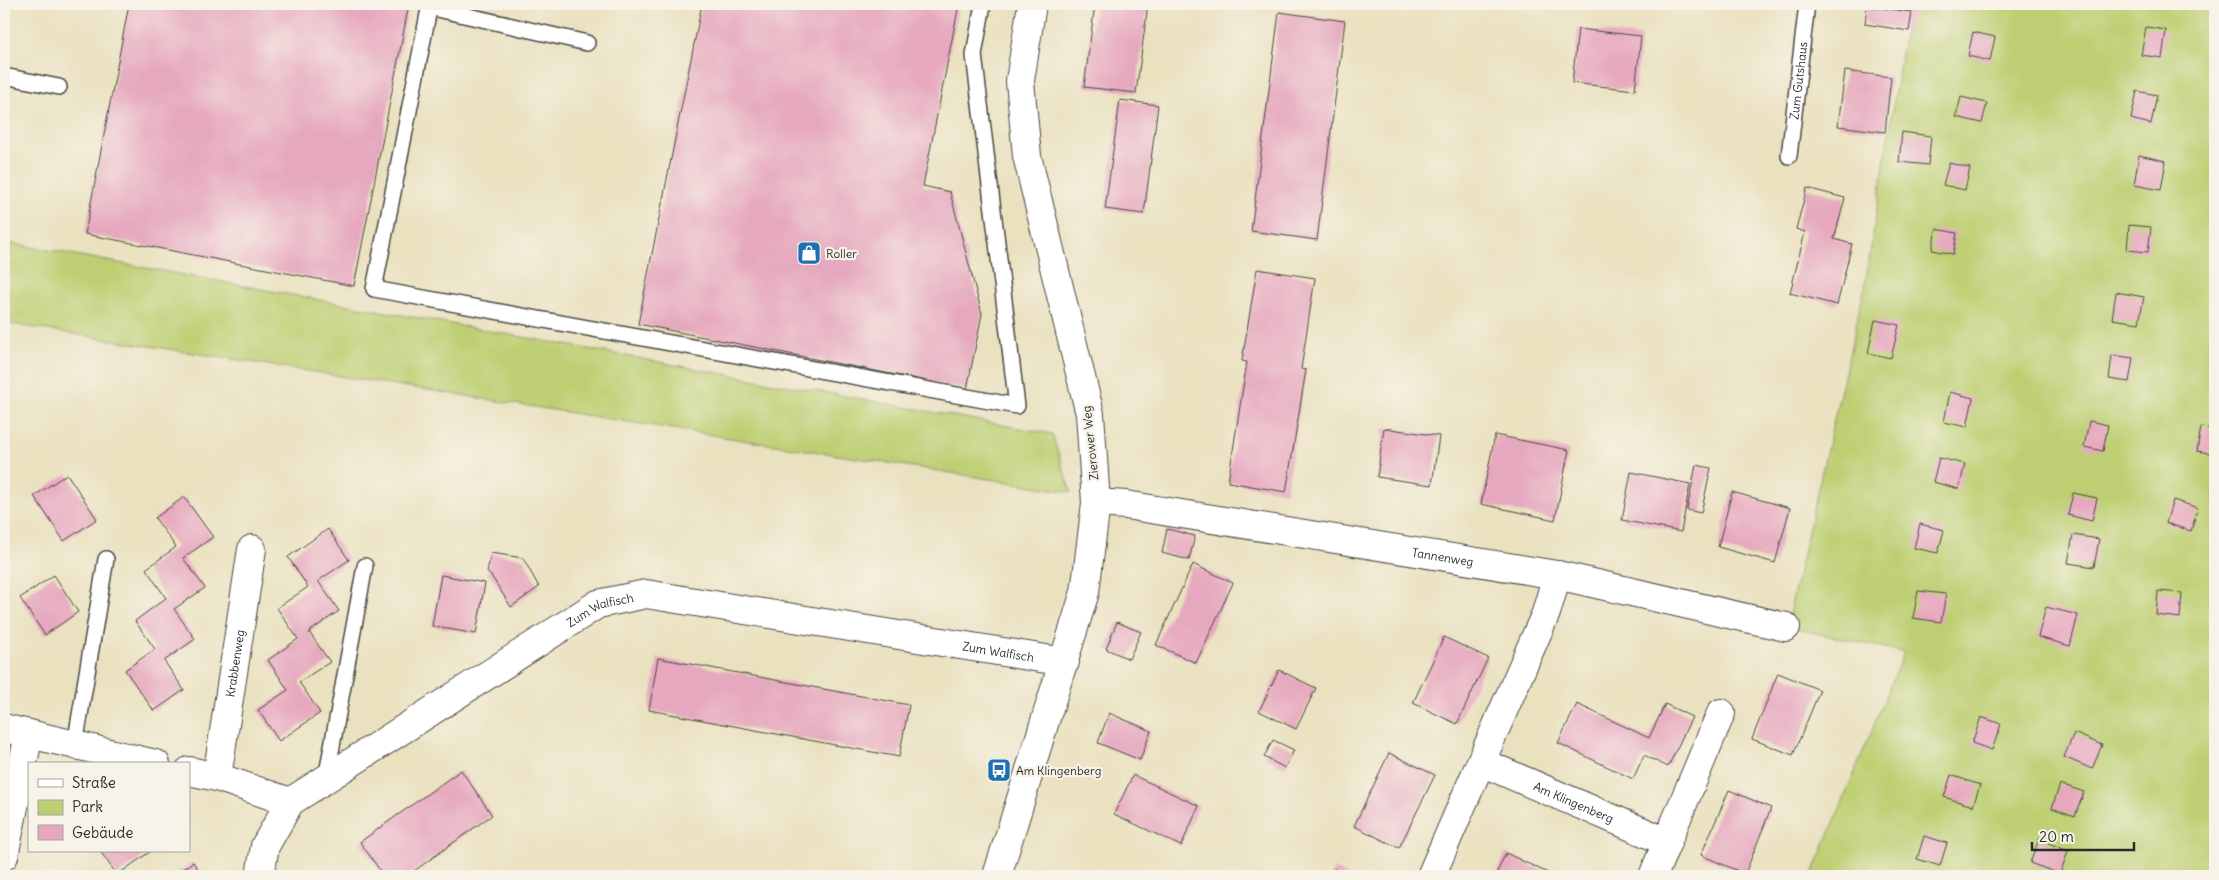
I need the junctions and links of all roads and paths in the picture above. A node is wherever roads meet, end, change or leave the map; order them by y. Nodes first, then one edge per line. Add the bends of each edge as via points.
1 (984, 4) edge
2 (1032, 4) edge
3 (1806, 4) edge
4 (430, 6) edge
5 (587, 43) dead end
6 (4, 76) edge
7 (59, 87) dead end
8 (1789, 156) dead end
9 (1096, 503) junction
10 (252, 549) dead end
11 (106, 559) dead end
12 (365, 566) dead end
13 (1558, 575) junction
14 (1786, 627) dead end
15 (1065, 662) junction
16 (1722, 713) dead end
17 (17, 731) edge
18 (75, 745) junction
19 (147, 762) edge
20 (1480, 762) junction
21 (190, 771) edge
22 (217, 777) junction
23 (326, 779) junction
24 (290, 802) junction
25 (1667, 842) junction
26 (4, 856) edge
27 (260, 876) edge
28 (998, 876) edge
29 (1431, 876) edge
30 (1653, 876) edge

1 - 4 lane via 974,55 1017,406 374,289
2 - 9 street, Zierower Weg via 1020,81 1027,156 1090,414
3 - 8 lane, Zum Gutshaus
4 - 5 lane
6 - 7 lane
9 - 13 street, Tannenweg via 1126,505
9 - 15 street, Zierower Weg via 1086,592
10 - 22 street, Krabbenweg
11 - 18 lane
12 - 23 lane
13 - 14 street, Tannenweg
13 - 20 street via 1546,613
15 - 23 street, Zum Walfisch via 646,594 598,604
15 - 28 street, Zierower Weg
16 - 25 street
17 - 18 street
17 - 26 street
18 - 19 street
20 - 25 street, Am Klingenberg
20 - 29 street
21 - 22 street
22 - 24 street
23 - 24 street, Zum Walfisch
24 - 27 street via 266,846
25 - 30 street

